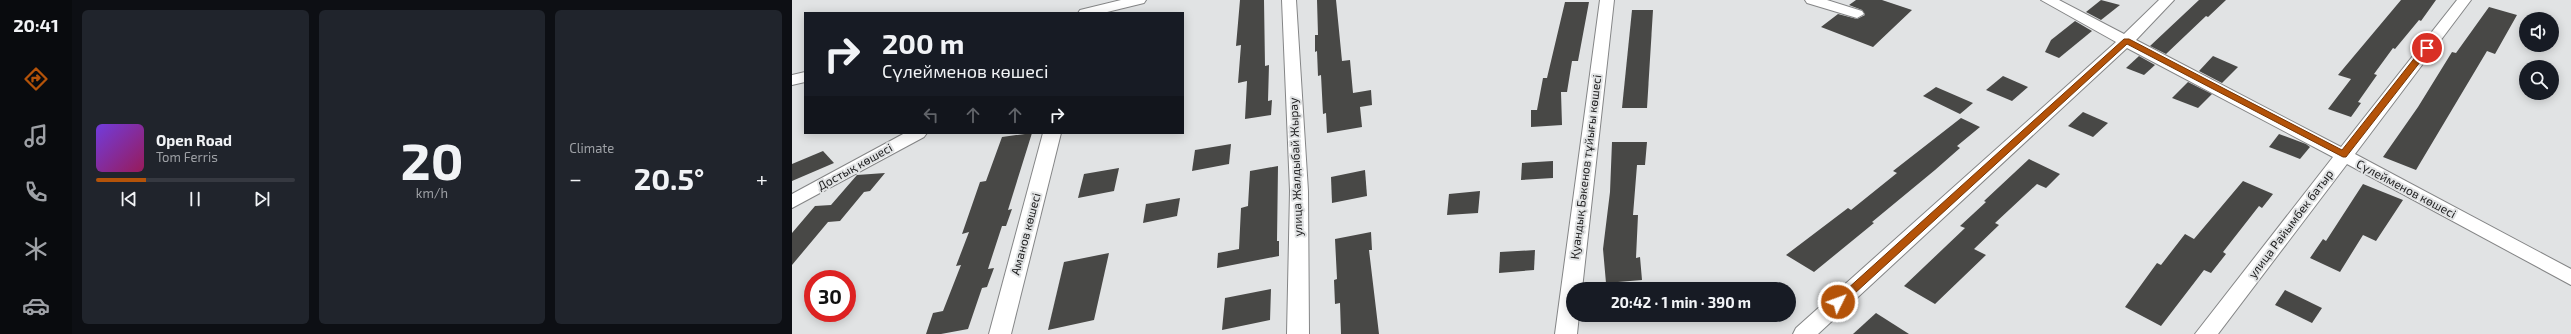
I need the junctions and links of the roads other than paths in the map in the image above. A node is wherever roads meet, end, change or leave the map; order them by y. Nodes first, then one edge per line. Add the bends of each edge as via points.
1 (1087, 0) edge
2 (1139, 0) edge
3 (1288, 0) edge
4 (1607, 0) edge
5 (1812, 0) edge
6 (2048, 0) edge
7 (2167, 0) edge
8 (2464, 0) edge
9 (1085, 12) edge
10 (1089, 12) edge
11 (1857, 14) dead end
12 (2127, 40) junction
13 (804, 77) edge
14 (792, 80) edge
15 (916, 134) edge
16 (1052, 134) edge
17 (2343, 155) junction
18 (792, 202) edge
19 (2571, 278) edge
20 (1000, 334) edge
21 (1298, 334) edge
22 (1566, 334) edge
23 (1804, 334) edge
24 (2206, 334) edge

1 - 9 street
2 - 10 street
3 - 21 street, улица Жалдыбай Жырау via 1299,190
4 - 22 street, Қуандық Бәкенов тұйығы көшесі
5 - 11 street
6 - 12 street, Сүлейменов көшесі
7 - 12 street
8 - 17 street, улица Райымбек батыр
12 - 17 street, Сүлейменов көшесі
12 - 23 street
13 - 14 street
15 - 18 street, Достық көшесі
16 - 20 street, Аманов көшесі
17 - 19 street, Сүлейменов көшесі
17 - 24 street, улица Райымбек батыр

